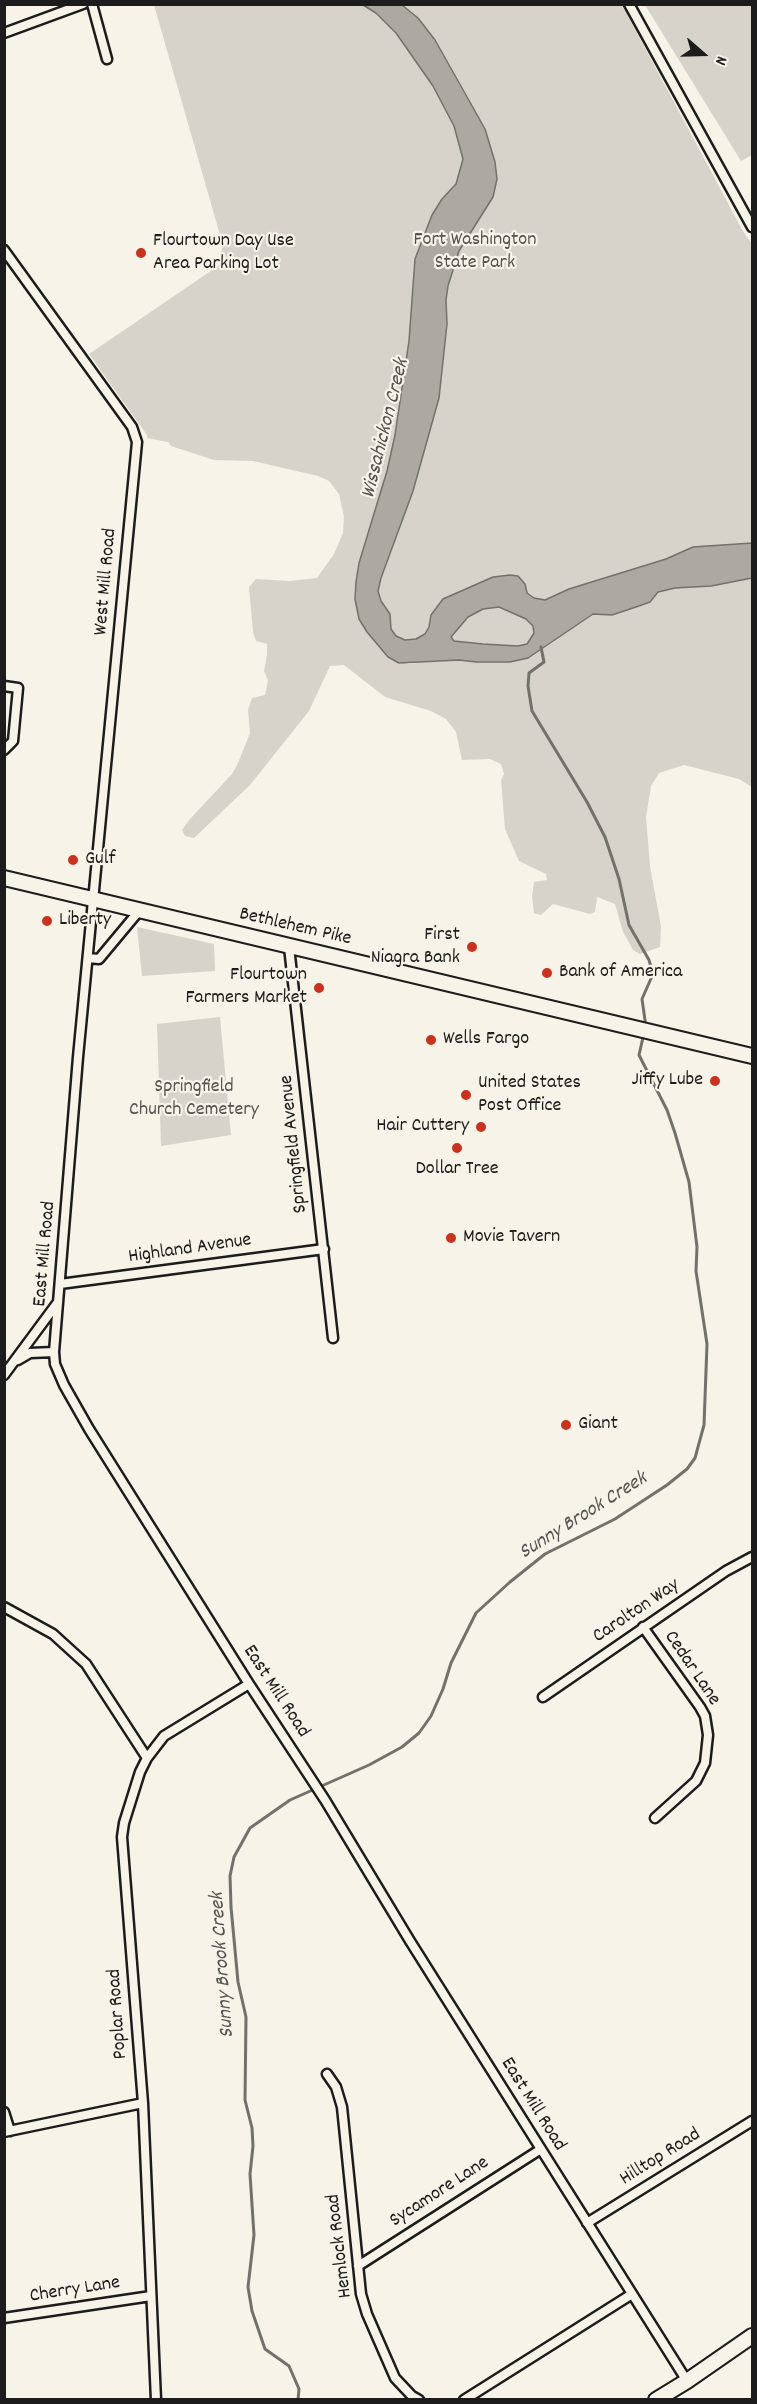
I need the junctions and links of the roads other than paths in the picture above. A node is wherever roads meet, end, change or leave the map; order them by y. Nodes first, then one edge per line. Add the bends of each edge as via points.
1 (83, 4) edge
2 (92, 4) edge
3 (628, 4) edge
4 (4, 33) edge
5 (107, 59) dead end
6 (753, 227) edge
7 (4, 250) edge
8 (4, 686) edge
9 (4, 750) edge
10 (4, 878) edge
11 (94, 900) junction
12 (138, 911) junction
13 (289, 947) junction
14 (87, 958) junction
15 (753, 1056) edge
16 (324, 1249) junction
17 (60, 1284) junction
18 (58, 1302) junction
19 (333, 1338) dead end
20 (54, 1352) junction
21 (7, 1372) edge
22 (753, 1557) edge
23 (4, 1607) edge
24 (643, 1627) junction
25 (249, 1684) junction
26 (543, 1697) dead end
27 (147, 1758) junction
28 (655, 1818) dead end
29 (327, 2074) dead end
30 (143, 2103) junction
31 (4, 2112) edge
32 (753, 2121) edge
33 (7, 2131) edge
34 (540, 2149) junction
35 (587, 2223) junction
36 (358, 2266) junction
37 (632, 2294) junction
38 (152, 2296) junction
39 (4, 2318) edge
40 (753, 2336) edge
41 (687, 2381) junction
42 (156, 2400) edge
43 (419, 2400) edge
44 (464, 2400) edge
45 (656, 2400) edge
46 (668, 2400) edge

1 - 4 street
2 - 5 street
3 - 6 street
7 - 11 street, West Mill Road via 132,426 137,442
8 - 9 street via 18,688 13,741
10 - 11 main road, Bethlehem Pike
11 - 12 main road, Bethlehem Pike
11 - 14 street, West Mill Road
12 - 13 main road, Bethlehem Pike
12 - 14 street via 99,959
13 - 15 main road, Bethlehem Pike
13 - 16 street, Springfield Avenue
14 - 17 street, East Mill Road
16 - 17 street, Highland Avenue
16 - 19 street, Springfield Avenue
17 - 18 street, East Mill Road
18 - 20 street, East Mill Road
18 - 21 street
20 - 21 street via 30,1353
20 - 25 street, East Mill Road via 61,1379 89,1429
22 - 24 street, Carolton Way
23 - 27 street via 53,1634 86,1664
24 - 26 street, Carolton Way
24 - 28 street, Cedar Lane via 700,1707 708,1735 705,1763 696,1780
25 - 27 street, Poplar Road via 164,1736
25 - 34 street, East Mill Road
27 - 30 street, Poplar Road via 128,1806 122,1838
29 - 36 street, Hemlock Road via 342,2107
30 - 33 street
30 - 38 street, Poplar Road
31 - 33 street
32 - 35 street, Hilltop Road
34 - 35 street, East Mill Road
34 - 36 street, Sycamore Lane
35 - 37 street, East Mill Road
36 - 43 street, Hemlock Road via 367,2314 395,2378
37 - 41 street, East Mill Road
37 - 44 street
38 - 39 street, Cherry Lane
38 - 42 street, Poplar Road
40 - 41 main road
41 - 45 main road
41 - 46 main road

